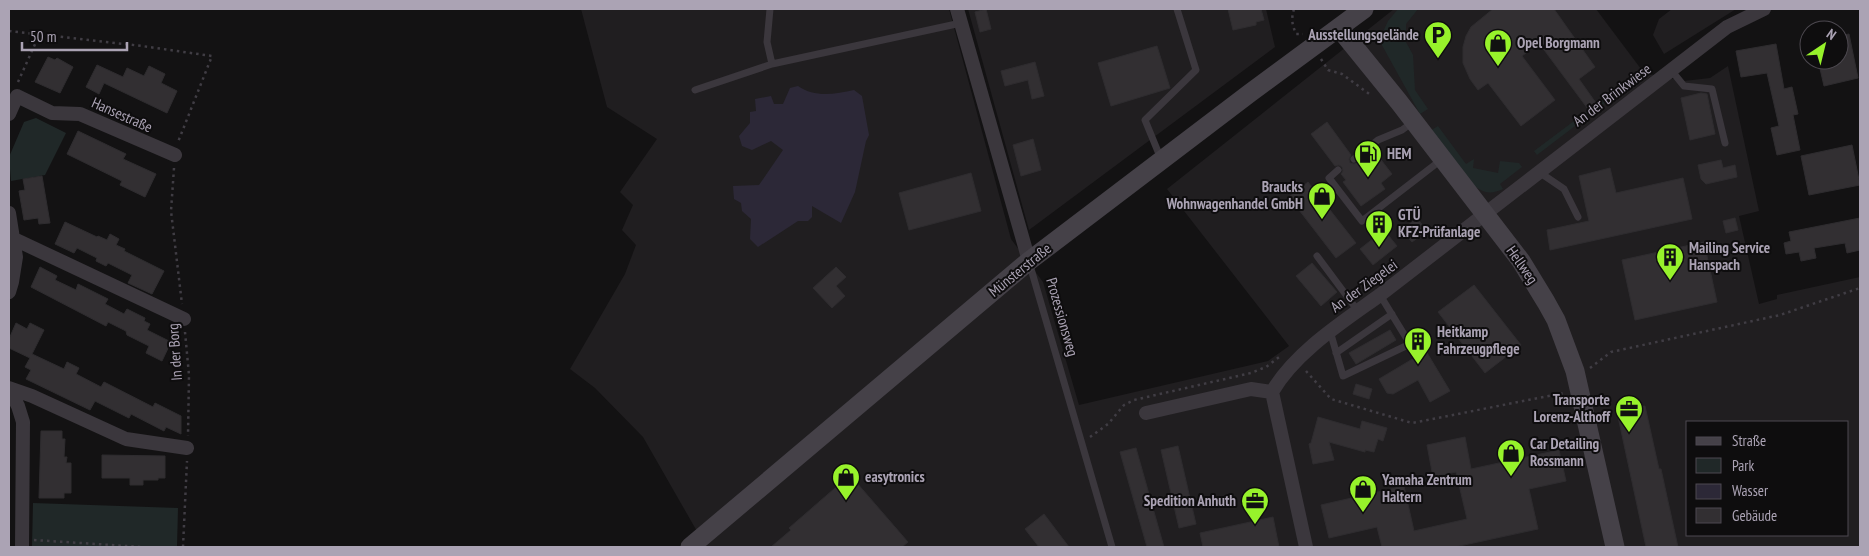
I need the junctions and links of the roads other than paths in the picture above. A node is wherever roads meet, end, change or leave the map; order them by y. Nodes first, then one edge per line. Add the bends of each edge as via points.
1 (770, 9) edge
2 (957, 9) edge
3 (1177, 9) edge
4 (1364, 9) edge
5 (1764, 9) edge
6 (961, 23) junction
7 (1339, 28) junction
8 (772, 64) junction
9 (1671, 70) junction
10 (695, 90) dead end
11 (9, 114) edge
12 (1413, 121) junction
13 (1725, 143) dead end
14 (175, 155) road end
15 (1354, 159) dead end
16 (1442, 159) junction
17 (1161, 160) junction
18 (1338, 170) dead end
19 (1539, 171) junction
20 (9, 213) edge
21 (1485, 215) junction
22 (1578, 217) dead end
23 (12, 238) junction
24 (1316, 256) dead end
25 (12, 257) edge
26 (1029, 262) junction
27 (9, 292) edge
28 (1380, 295) junction
29 (1358, 311) junction
30 (1392, 314) junction
31 (184, 319) road end
32 (1330, 331) junction
33 (1336, 353) junction
34 (9, 389) edge
35 (1575, 389) junction
36 (1272, 392) junction
37 (1607, 399) dead end
38 (1146, 413) dead end
39 (188, 448) road end
40 (22, 543) edge
41 (690, 547) edge
42 (1112, 547) edge
43 (1306, 547) edge
44 (1615, 547) edge

1 - 8 lane via 767,42
2 - 6 street, Prozessionsweg
3 - 17 lane via 1196,70 1145,120
4 - 7 main road, Münsterstraße
5 - 9 street, An der Brinkwiese via 1727,27
6 - 8 lane
6 - 26 street, Prozessionsweg
7 - 12 main road, Hellweg
7 - 17 main road, Münsterstraße
8 - 10 lane
9 - 13 lane via 1684,86 1712,89
9 - 19 street, An der Brinkwiese
11 - 14 street, Hansestraße via 17,96 52,113 80,114
12 - 15 lane via 1402,130 1378,140
12 - 16 main road, Hellweg
16 - 18 lane via 1362,221 1329,178
16 - 21 main road, Hellweg
17 - 26 main road, Münsterstraße
19 - 21 street, An der Brinkwiese
19 - 22 lane via 1564,189
20 - 23 street
21 - 28 street, An der Ziegelei
21 - 35 main road, Hellweg via 1521,262 1556,320
23 - 25 street
23 - 31 street
24 - 29 lane
25 - 27 street
26 - 41 main road, Münsterstraße
26 - 42 lane, Prozessionsweg
28 - 29 street, An der Ziegelei
28 - 30 lane
29 - 32 street, An der Ziegelei
30 - 33 lane
30 - 33 lane via 1410,344 1343,376
32 - 33 lane
32 - 36 street, An der Ziegelei via 1281,378
34 - 39 street via 32,396 126,439
34 - 40 street via 23,422
35 - 37 lane
35 - 44 main road, Hellweg
36 - 38 street via 1251,389
36 - 43 street

